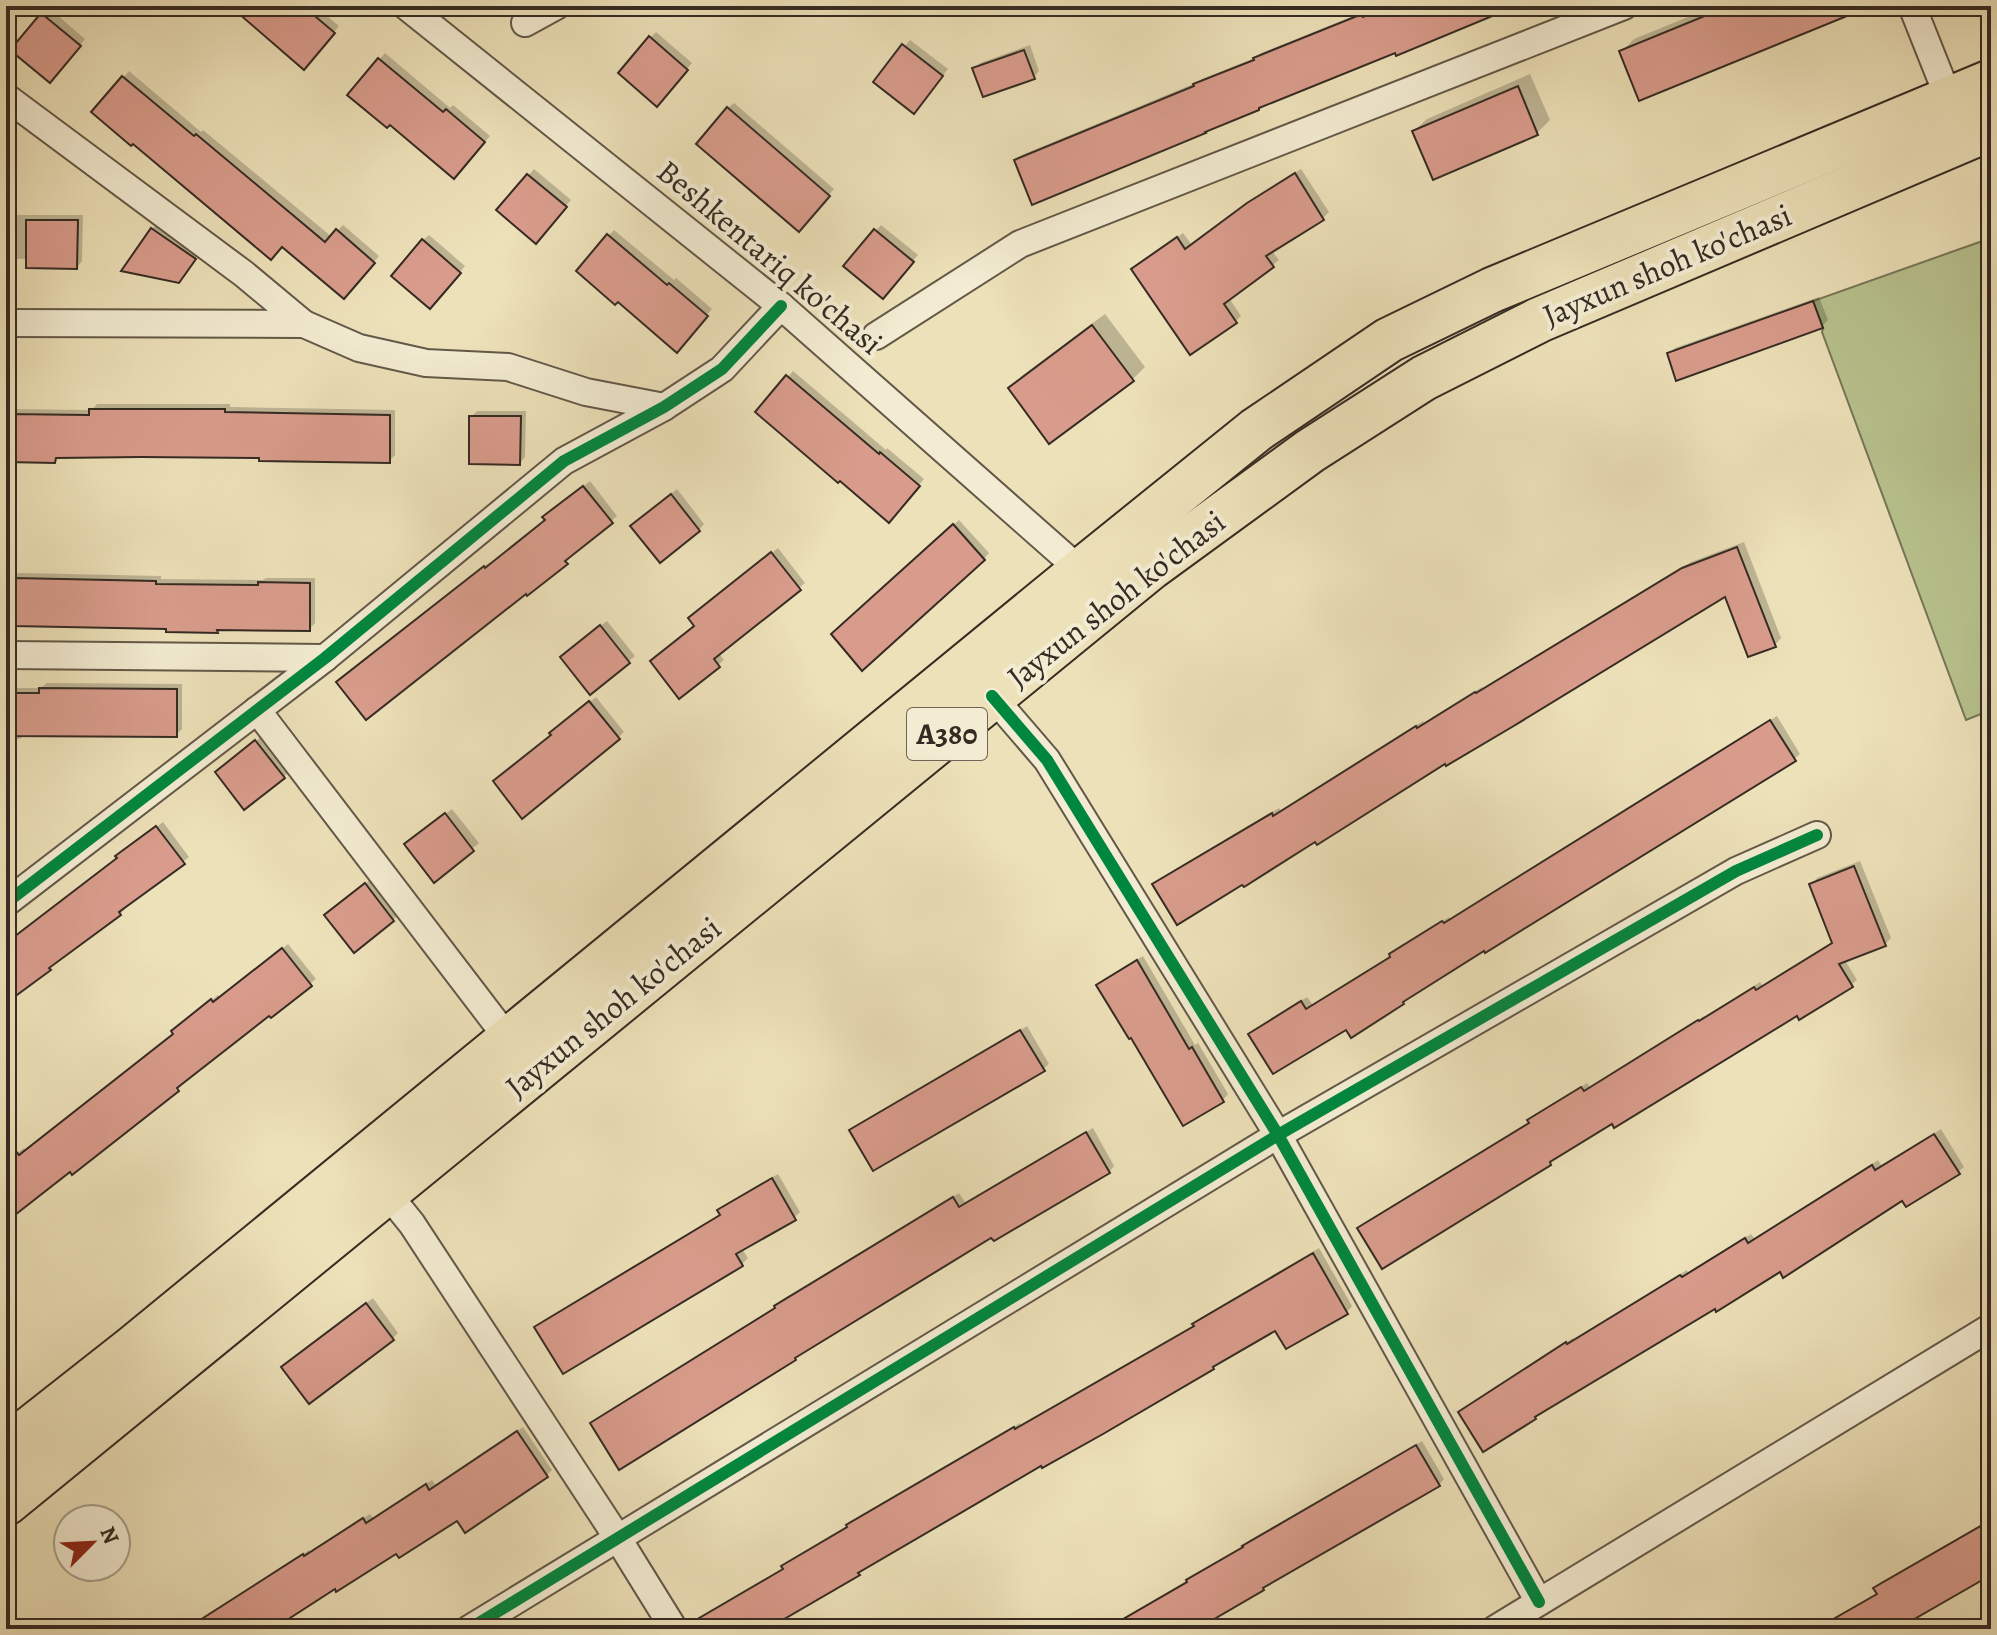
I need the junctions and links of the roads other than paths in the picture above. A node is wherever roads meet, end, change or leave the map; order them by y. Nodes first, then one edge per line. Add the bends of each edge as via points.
1 (406, 6) edge
2 (556, 6) edge
3 (1624, 6) edge
4 (1912, 6) edge
5 (525, 23) dead end
6 (1991, 82) edge
7 (6, 97) edge
8 (1949, 99) junction
9 (1991, 128) edge
10 (781, 306) junction
11 (6, 323) edge
12 (304, 324) junction
13 (876, 336) dead end
14 (664, 407) junction
15 (1081, 571) junction
16 (6, 655) edge
17 (325, 658) junction
18 (992, 696) junction
19 (257, 710) junction
20 (1817, 835) dead end
21 (6, 903) edge
22 (509, 1040) junction
23 (1278, 1135) junction
24 (387, 1193) junction
25 (1991, 1327) edge
26 (6, 1448) edge
27 (6, 1503) edge
28 (617, 1537) junction
29 (1539, 1602) junction
30 (469, 1629) edge
31 (674, 1629) edge
32 (1495, 1629) edge

1 - 10 street, Beshkentariq ko'chasi
2 - 5 street
3 - 13 street via 1020,244
4 - 8 street
6 - 8 highway, Jayxun shoh ko'chasi / A380
7 - 12 street
8 - 15 highway, Jayxun shoh ko'chasi / A380 via 1492,290 1389,340 1256,430
9 - 18 highway, Jayxun shoh ko'chasi / A380 via 1539,320 1424,378 1310,451 1163,558
10 - 14 street via 722,369
10 - 15 street, Beshkentariq ko'chasi
11 - 12 street
12 - 14 street via 359,348 426,363 508,367 586,392
14 - 17 street via 564,461
15 - 22 highway, Jayxun shoh ko'chasi / A380
16 - 17 street
17 - 19 street
18 - 23 street via 1047,760
18 - 24 highway, Jayxun shoh ko'chasi / A380
19 - 21 street
19 - 22 street
20 - 23 street via 1736,871
22 - 26 highway, Jayxun shoh ko'chasi / A380
23 - 28 street
23 - 29 street
24 - 27 highway, Jayxun shoh ko'chasi / A380
24 - 28 street
25 - 29 street
28 - 30 street
28 - 31 street
29 - 32 street

